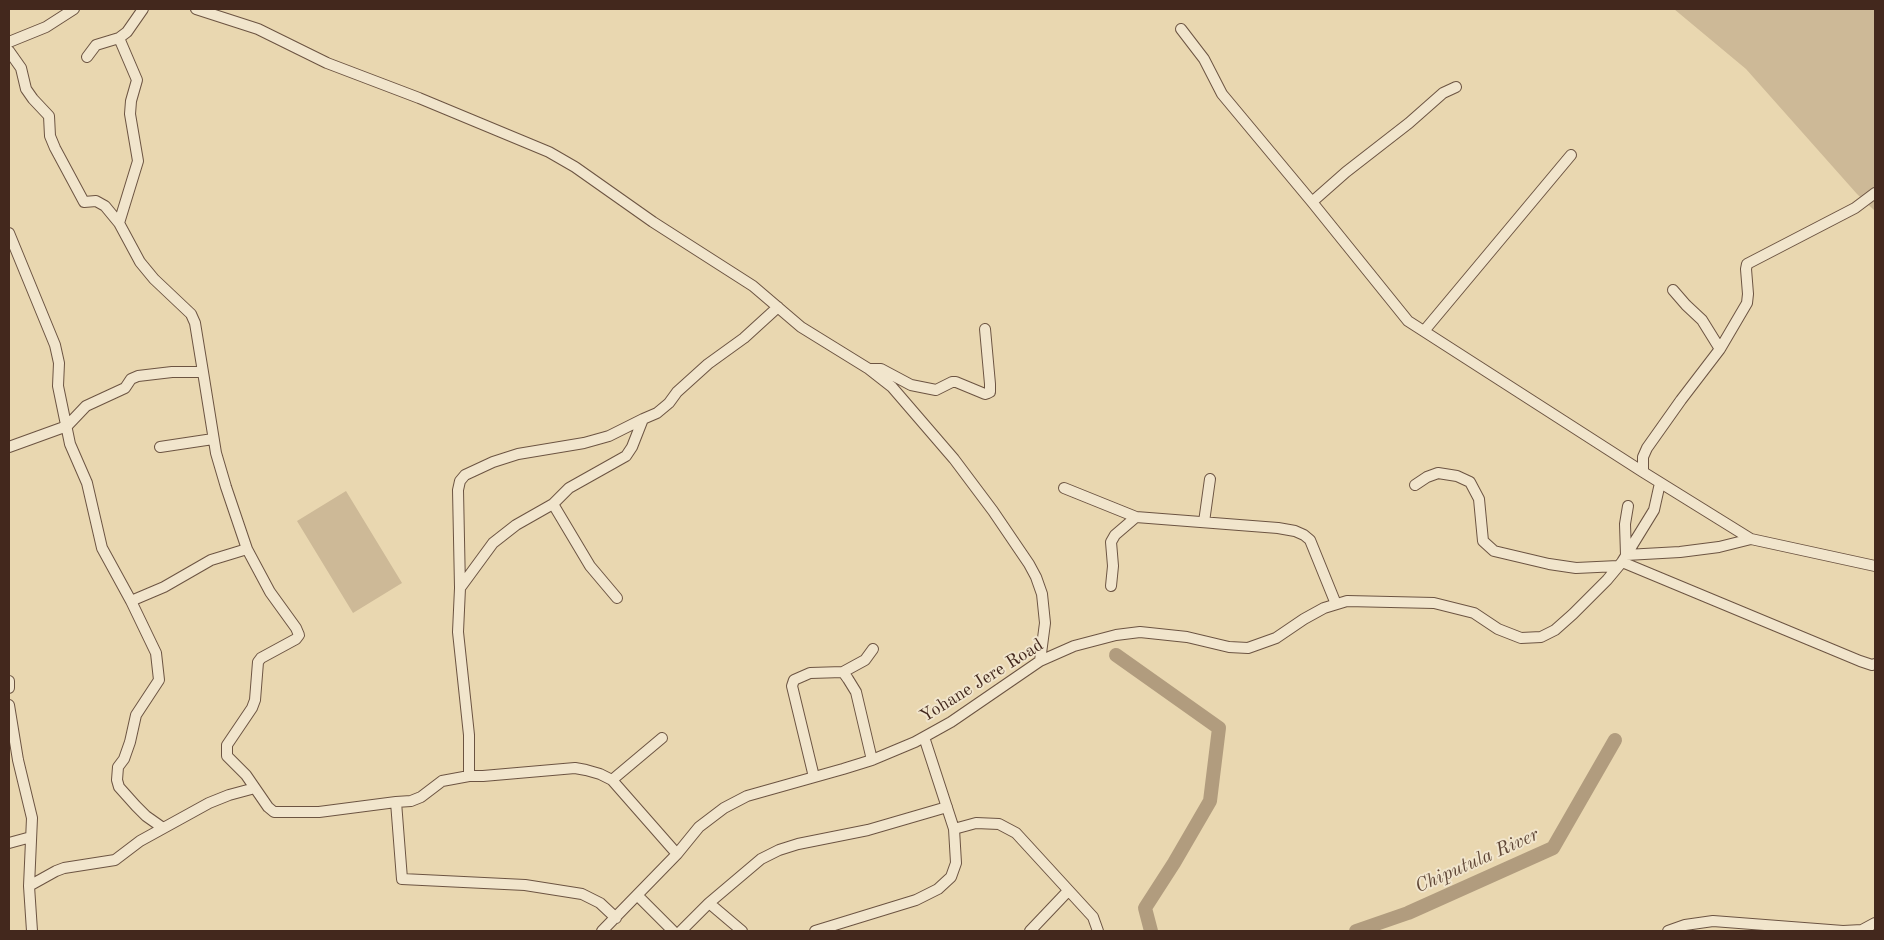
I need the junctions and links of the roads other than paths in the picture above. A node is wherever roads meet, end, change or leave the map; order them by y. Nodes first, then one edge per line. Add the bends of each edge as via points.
1 (74, 9) edge
2 (143, 9) edge
3 (196, 9) edge
4 (1181, 28) dead end
5 (119, 38) junction
6 (9, 42) edge
7 (9, 51) edge
8 (87, 57) dead end
9 (1456, 87) dead end
10 (1571, 155) dead end
11 (1875, 193) edge
12 (1312, 202) junction
13 (119, 223) junction
14 (9, 233) edge
15 (1673, 290) dead end
16 (778, 307) junction
17 (985, 329) dead end
18 (1424, 331) junction
19 (1720, 349) junction
20 (869, 368) junction
21 (203, 372) junction
22 (643, 419) junction
23 (67, 426) junction
24 (213, 439) junction
25 (160, 446) dead end
26 (9, 447) edge
27 (1643, 472) junction
28 (1210, 479) dead end
29 (1660, 483) junction
30 (1415, 485) dead end
31 (1064, 488) dead end
32 (553, 504) junction
33 (1628, 506) dead end
34 (1136, 517) junction
35 (1204, 522) junction
36 (1751, 539) junction
37 (247, 549) junction
38 (1622, 561) junction
39 (1875, 566) edge
40 (1111, 586) dead end
41 (460, 588) junction
42 (617, 598) dead end
43 (131, 601) junction
44 (1336, 604) junction
45 (873, 649) dead end
46 (1040, 661) junction
47 (1875, 664) edge
48 (843, 672) junction
49 (9, 681) edge
50 (9, 688) edge
51 (9, 704) edge
52 (924, 737) junction
53 (662, 738) dead end
54 (872, 760) junction
55 (469, 776) junction
56 (814, 777) junction
57 (612, 780) junction
58 (255, 788) junction
59 (396, 802) junction
60 (947, 807) junction
61 (163, 828) junction
62 (954, 829) junction
63 (31, 837) junction
64 (9, 843) edge
65 (677, 854) junction
66 (30, 886) junction
67 (1068, 891) junction
68 (638, 896) junction
69 (709, 903) junction
70 (616, 918) junction
71 (1875, 923) edge
72 (32, 931) edge
73 (602, 931) edge
74 (673, 931) edge
75 (682, 931) edge
76 (742, 931) edge
77 (815, 931) edge
78 (1030, 931) edge
79 (1098, 931) edge
80 (1668, 931) edge

1 - 6 street via 46,27
2 - 5 street
3 - 16 street via 258,29 327,63 549,152 753,286
4 - 12 street via 1204,59 1222,94
5 - 8 street via 96,45
5 - 13 street via 137,80 130,114 138,161
7 - 13 street via 21,68 29,94 49,116 50,136 84,202 101,203
9 - 12 street via 1443,93
10 - 18 street
11 - 19 street via 1855,208 1747,264 1747,303
12 - 18 street via 1408,320
13 - 21 street via 140,262 191,314
14 - 23 street via 55,345 59,362 58,386
15 - 19 street via 1702,320
16 - 20 street via 801,327
16 - 22 street via 744,338 708,364 677,392 670,403
17 - 20 street via 988,393 956,382 936,390 911,385 881,369
18 - 27 street
19 - 27 street via 1647,448
20 - 46 street via 892,387 954,459 1029,564 1042,594 1045,623
21 - 23 street via 172,372 133,378 125,388 86,406
21 - 24 street
22 - 32 street via 626,456 569,488
22 - 41 street via 609,436 518,454 465,475 458,490
23 - 26 street
23 - 43 street via 70,444 87,483 102,548
24 - 25 street
24 - 37 street
27 - 29 street
28 - 35 street
29 - 36 street
29 - 38 street, Yohane Jere Road via 1654,510
30 - 38 street via 1438,473 1470,482 1479,500 1483,540 1494,551 1576,568
31 - 34 street
32 - 41 street via 516,525 493,543
32 - 42 street via 590,566
33 - 38 street
34 - 35 street
34 - 40 street via 1114,535 1111,542
35 - 44 street via 1278,528 1304,535 1310,540
36 - 38 street
36 - 39 street
37 - 43 street via 211,560 164,587
37 - 58 street via 270,592 299,635 258,662 252,708 226,751
38 - 44 street, Yohane Jere Road via 1608,580 1573,614 1541,637 1522,638 1498,629 1474,613 1434,603 1347,601
38 - 47 street via 1860,661
41 - 55 street via 458,632
43 - 61 street via 156,653 159,680 136,715 130,742 118,767 117,780 119,787 136,806
44 - 46 street, Yohane Jere Road via 1304,619 1276,638 1248,648 1229,648 1187,637 1140,632 1089,641
45 - 48 street via 865,660
46 - 52 street, Yohane Jere Road
48 - 54 street via 856,692
48 - 56 street via 810,673 794,680 792,686
49 - 50 street
51 - 63 street via 32,818
52 - 54 street, Yohane Jere Road
52 - 60 street
53 - 57 street
54 - 56 street, Yohane Jere Road
55 - 57 street via 575,768
55 - 59 street via 442,781 421,797
56 - 65 street, Yohane Jere Road via 755,793 724,808 699,827
57 - 65 street
58 - 59 street via 268,807 280,813 319,812
58 - 61 street via 214,801
59 - 70 street via 402,879 525,885 582,894 600,902
60 - 62 street
60 - 69 street via 868,830 778,850 761,859
61 - 66 street via 115,860 64,868
62 - 67 street via 976,823 999,824 1016,833
62 - 77 street via 956,863 951,876 938,888 916,900
63 - 64 street
63 - 66 street
65 - 68 street, Yohane Jere Road
66 - 72 street
67 - 78 street
67 - 79 street via 1093,916
68 - 70 street, Yohane Jere Road
68 - 74 street
69 - 75 street
69 - 76 street
70 - 73 street, Yohane Jere Road
71 - 80 street via 1862,930 1844,931 1713,921

